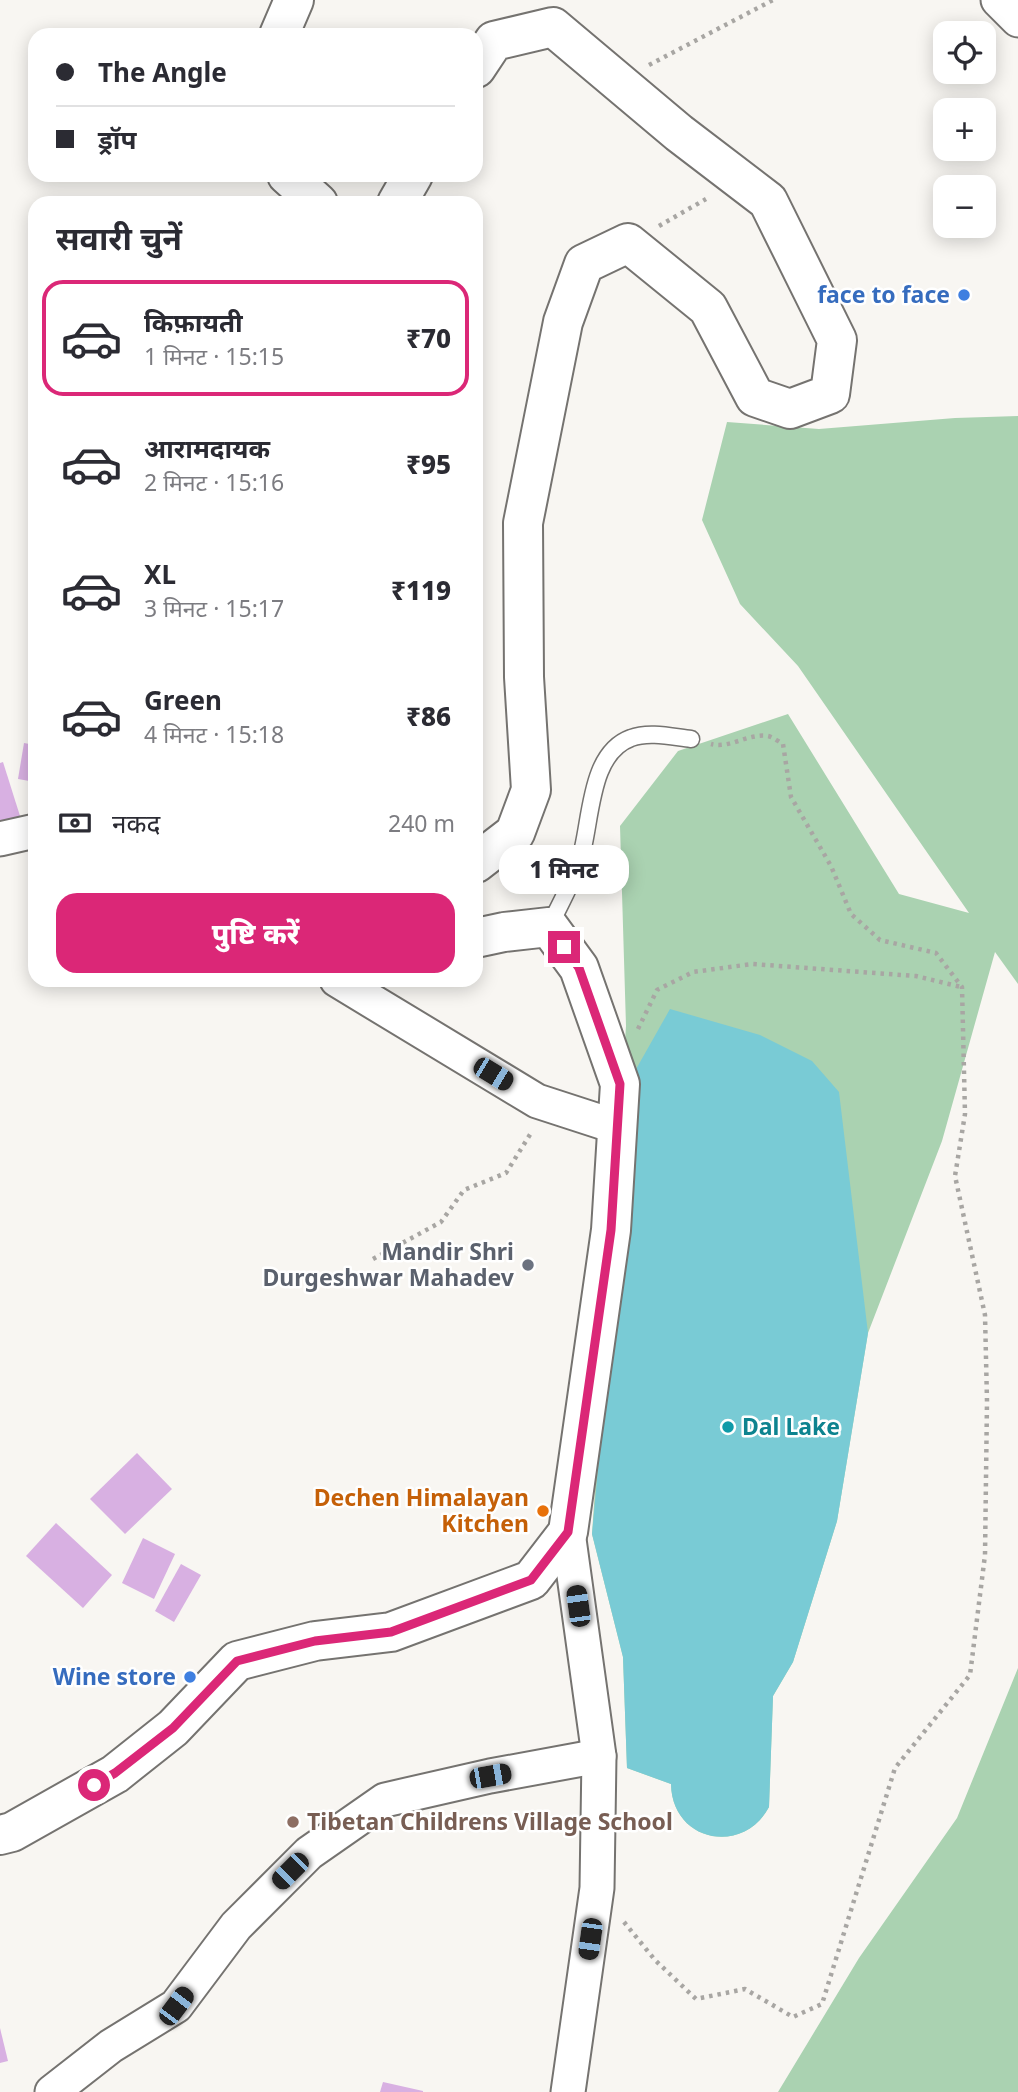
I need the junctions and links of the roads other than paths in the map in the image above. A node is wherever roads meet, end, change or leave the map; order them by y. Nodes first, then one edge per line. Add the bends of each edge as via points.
1 (294, 0) edge
2 (998, 0) edge
3 (1018, 20) edge
4 (282, 28) edge
5 (483, 58) edge
6 (295, 182) edge
7 (310, 196) edge
8 (691, 739) dead end
9 (28, 833) edge
10 (0, 839) edge
11 (483, 858) edge
12 (549, 927) junction
13 (483, 936) edge
14 (349, 987) edge
15 (617, 1127) junction
16 (568, 1532) junction
17 (599, 1756) junction
18 (0, 1835) edge
19 (52, 2092) edge
20 (568, 2092) edge

1 - 4 street
2 - 3 street
5 - 11 street via 494,41 553,27 768,201 837,340 830,394 790,409 755,397 708,308 628,243 584,264 564,322 523,523 524,677 531,790 515,833
6 - 7 street
8 - 12 lane via 633,737 615,749 600,768 579,861
9 - 10 street
12 - 13 street
12 - 15 street via 579,968 620,1084
14 - 15 street via 537,1101
15 - 16 street via 611,1230
16 - 17 street
16 - 18 street via 531,1580 391,1632 315,1641 237,1661 173,1728 115,1773
17 - 19 street via 385,1800 309,1853 236,1926 176,2006 111,2046
17 - 20 street via 597,1888

